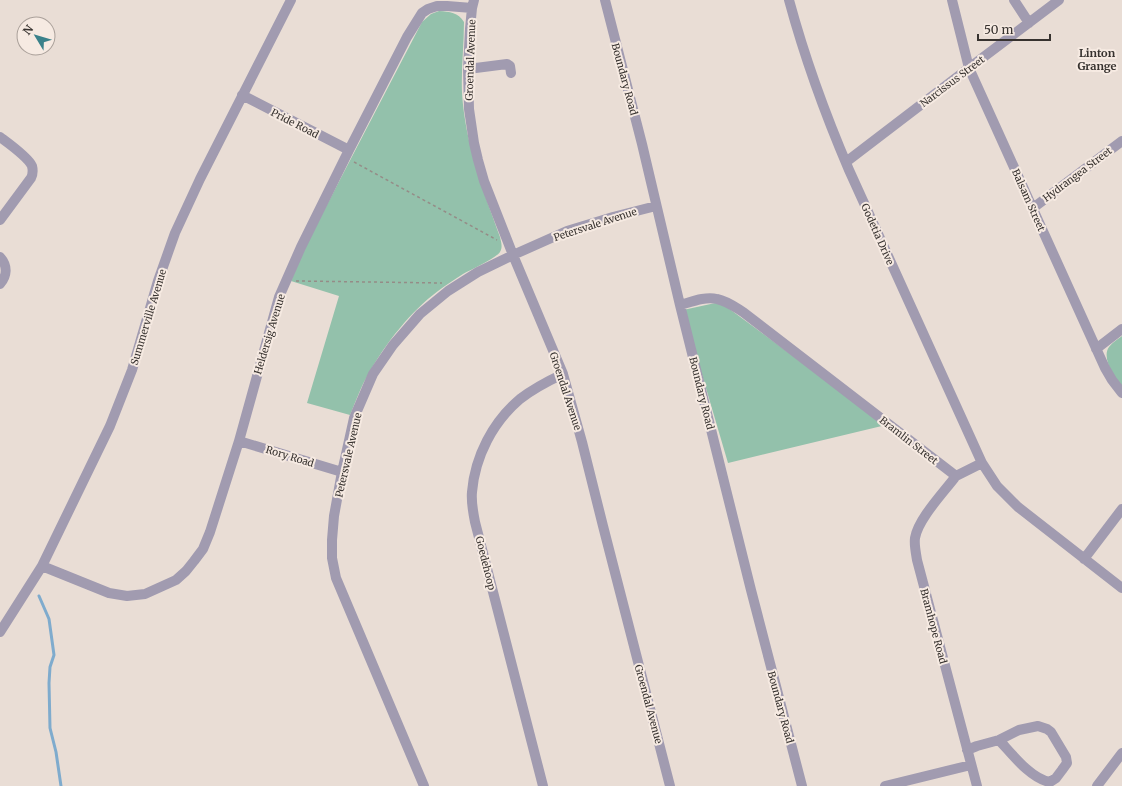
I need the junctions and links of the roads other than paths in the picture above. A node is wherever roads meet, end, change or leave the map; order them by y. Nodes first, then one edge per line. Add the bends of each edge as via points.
1 (291, 0) edge
2 (604, 0) edge
3 (789, 0) edge
4 (952, 0) edge
5 (1014, 0) edge
6 (1059, 0) edge
7 (473, 4) edge
8 (1029, 23) junction
9 (969, 68) junction
10 (468, 69) junction
11 (511, 73) dead end
12 (242, 95) junction
13 (0, 137) edge
14 (1122, 141) edge
15 (347, 154) junction
16 (846, 162) junction
17 (656, 206) junction
18 (1033, 208) junction
19 (0, 220) edge
20 (513, 255) junction
21 (0, 257) edge
22 (0, 284) edge
23 (680, 305) junction
24 (1122, 329) edge
25 (1096, 349) junction
26 (563, 374) junction
27 (1122, 393) edge
28 (239, 441) junction
29 (982, 463) junction
30 (342, 472) junction
31 (956, 476) junction
32 (1122, 509) edge
33 (1084, 559) junction
34 (42, 566) junction
35 (1122, 588) edge
36 (0, 632) edge
37 (999, 740) junction
38 (967, 750) junction
39 (1122, 754) edge
40 (971, 765) junction
41 (424, 786) edge
42 (543, 786) edge
43 (670, 786) edge
44 (802, 786) edge
45 (885, 786) edge
46 (977, 786) edge
47 (1097, 786) edge

1 - 12 street, Summerville Avenue
2 - 17 street, Boundary Road
3 - 16 street, Godetia Drive via 811,76
4 - 9 street, Balsam Street
5 - 8 street
6 - 8 street, Narcissus Street
7 - 10 street, Groendal Avenue
7 - 15 street, Heldersig Avenue via 437,6 422,14 407,37
8 - 9 street, Narcissus Street
9 - 16 street, Narcissus Street
9 - 18 street, Balsam Street
10 - 11 street via 507,64
10 - 20 street, Groendal Avenue via 469,109 478,160
12 - 15 street, Pride Road
12 - 34 street, Summerville Avenue via 175,232 132,370 112,419
13 - 19 street via 30,162 33,171 31,178
14 - 18 street, Hydrangea Street
15 - 28 street, Heldersig Avenue via 279,297
16 - 29 street, Godetia Drive
17 - 20 street, Petersvale Avenue via 567,231
17 - 23 street, Boundary Road
18 - 25 street, Balsam Street
20 - 26 street, Groendal Avenue
20 - 30 street, Petersvale Avenue via 478,272 448,291 420,314 393,345 373,374 354,418
21 - 22 street via 6,271
23 - 31 street, Bramlin Street via 709,298 728,302
23 - 44 street, Boundary Road
24 - 25 street
25 - 27 street, Balsam Street
26 - 42 street, Goedehoop via 522,398 507,411 494,428 482,451 472,492 475,522
26 - 43 street, Groendal Avenue
28 - 30 street, Rory Road
28 - 34 street, Heldersig Avenue via 203,549 176,580 145,594 127,596 109,593
29 - 31 street
29 - 33 street via 1006,495
30 - 41 street, Petersvale Avenue via 332,540 336,578
31 - 38 street, Bramhope Road via 919,527 915,547
32 - 33 street
33 - 35 street
34 - 36 street, Summerville Avenue
37 - 37 street via 1044,781 1050,782 1056,778 1066,763 1064,752 1047,729 1038,726 1019,730
37 - 38 street
38 - 40 street, Bramhope Road
39 - 47 street
40 - 45 street
40 - 46 street, Bramhope Road

